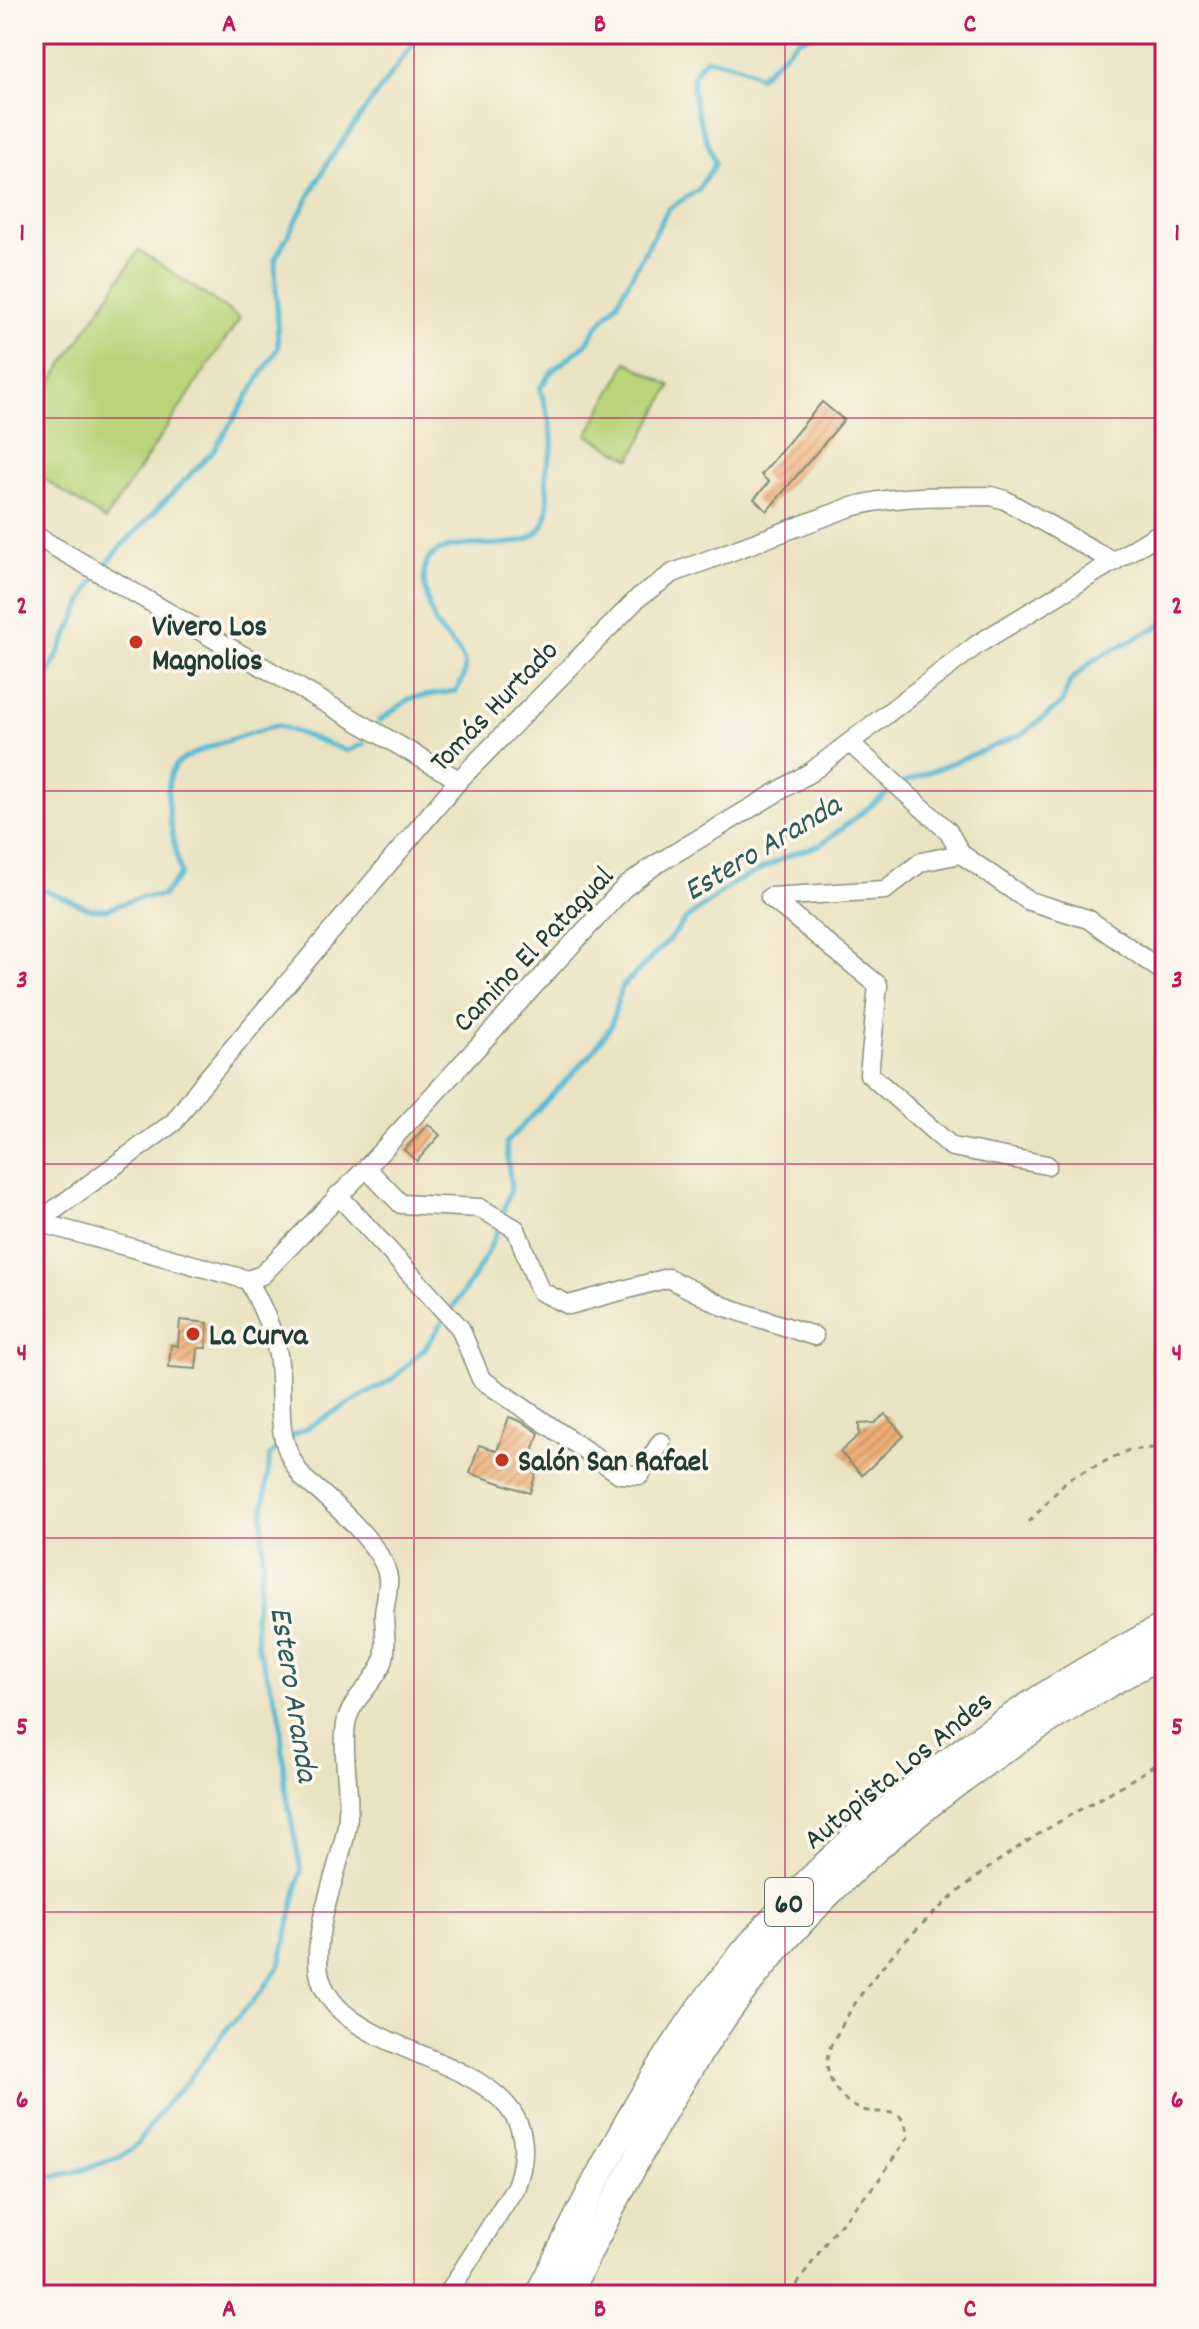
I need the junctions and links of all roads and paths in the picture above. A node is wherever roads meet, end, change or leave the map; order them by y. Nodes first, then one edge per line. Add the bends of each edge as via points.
1 (1165, 530) edge
2 (34, 535) edge
3 (1114, 562) junction
4 (850, 743) junction
5 (459, 780) junction
6 (961, 854) junction
7 (1165, 973) edge
8 (1047, 1165) dead end
9 (366, 1168) junction
10 (338, 1195) junction
11 (36, 1223) edge
12 (248, 1280) junction
13 (814, 1336) dead end
14 (661, 1442) dead end
15 (1165, 1447) edge
16 (1029, 1522) dead end
17 (1165, 1626) edge
18 (1165, 1653) edge
19 (1165, 1758) edge
20 (447, 2295) edge
21 (538, 2295) edge
22 (567, 2295) edge
23 (790, 2295) edge

1 - 3 street, Camino El Patagual
2 - 5 street
3 - 4 street, Camino El Patagual via 978,644
3 - 5 street, Tomás Hurtado via 1023,508 991,496 900,497 848,508 673,573 639,597
4 - 6 street via 948,831
4 - 9 street, Camino El Patagual via 624,888
5 - 11 street, Tomás Hurtado via 174,1122
6 - 7 street via 1029,901 1088,919
6 - 8 street via 921,862 885,890 770,897 878,985 869,1074 952,1147
9 - 10 street, Camino El Patagual
9 - 13 street via 401,1204 480,1208 516,1229 540,1291 569,1305 668,1278 723,1306
10 - 12 street, Camino El Patagual via 262,1275
10 - 14 street via 460,1328 481,1379 620,1474 640,1475
11 - 12 street
12 - 20 street via 279,1359 282,1438 295,1466 376,1547 388,1576 383,1663 346,1724 347,1823 321,1934 322,1986 361,2026 498,2095 520,2129 523,2158 516,2186
15 - 16 path via 1129,1450 1068,1479
17 - 21 highway, Autopista Los Andes / 60 via 1064,1683 953,1757 855,1838 775,1916 670,2052
18 - 22 highway, Autopista Los Andes / 60 via 1039,1726 942,1796 841,1883 786,1939 725,2016 672,2097
19 - 23 path via 994,1865 921,1928 853,2005 828,2052 832,2081 842,2097 861,2110 898,2114 908,2137

